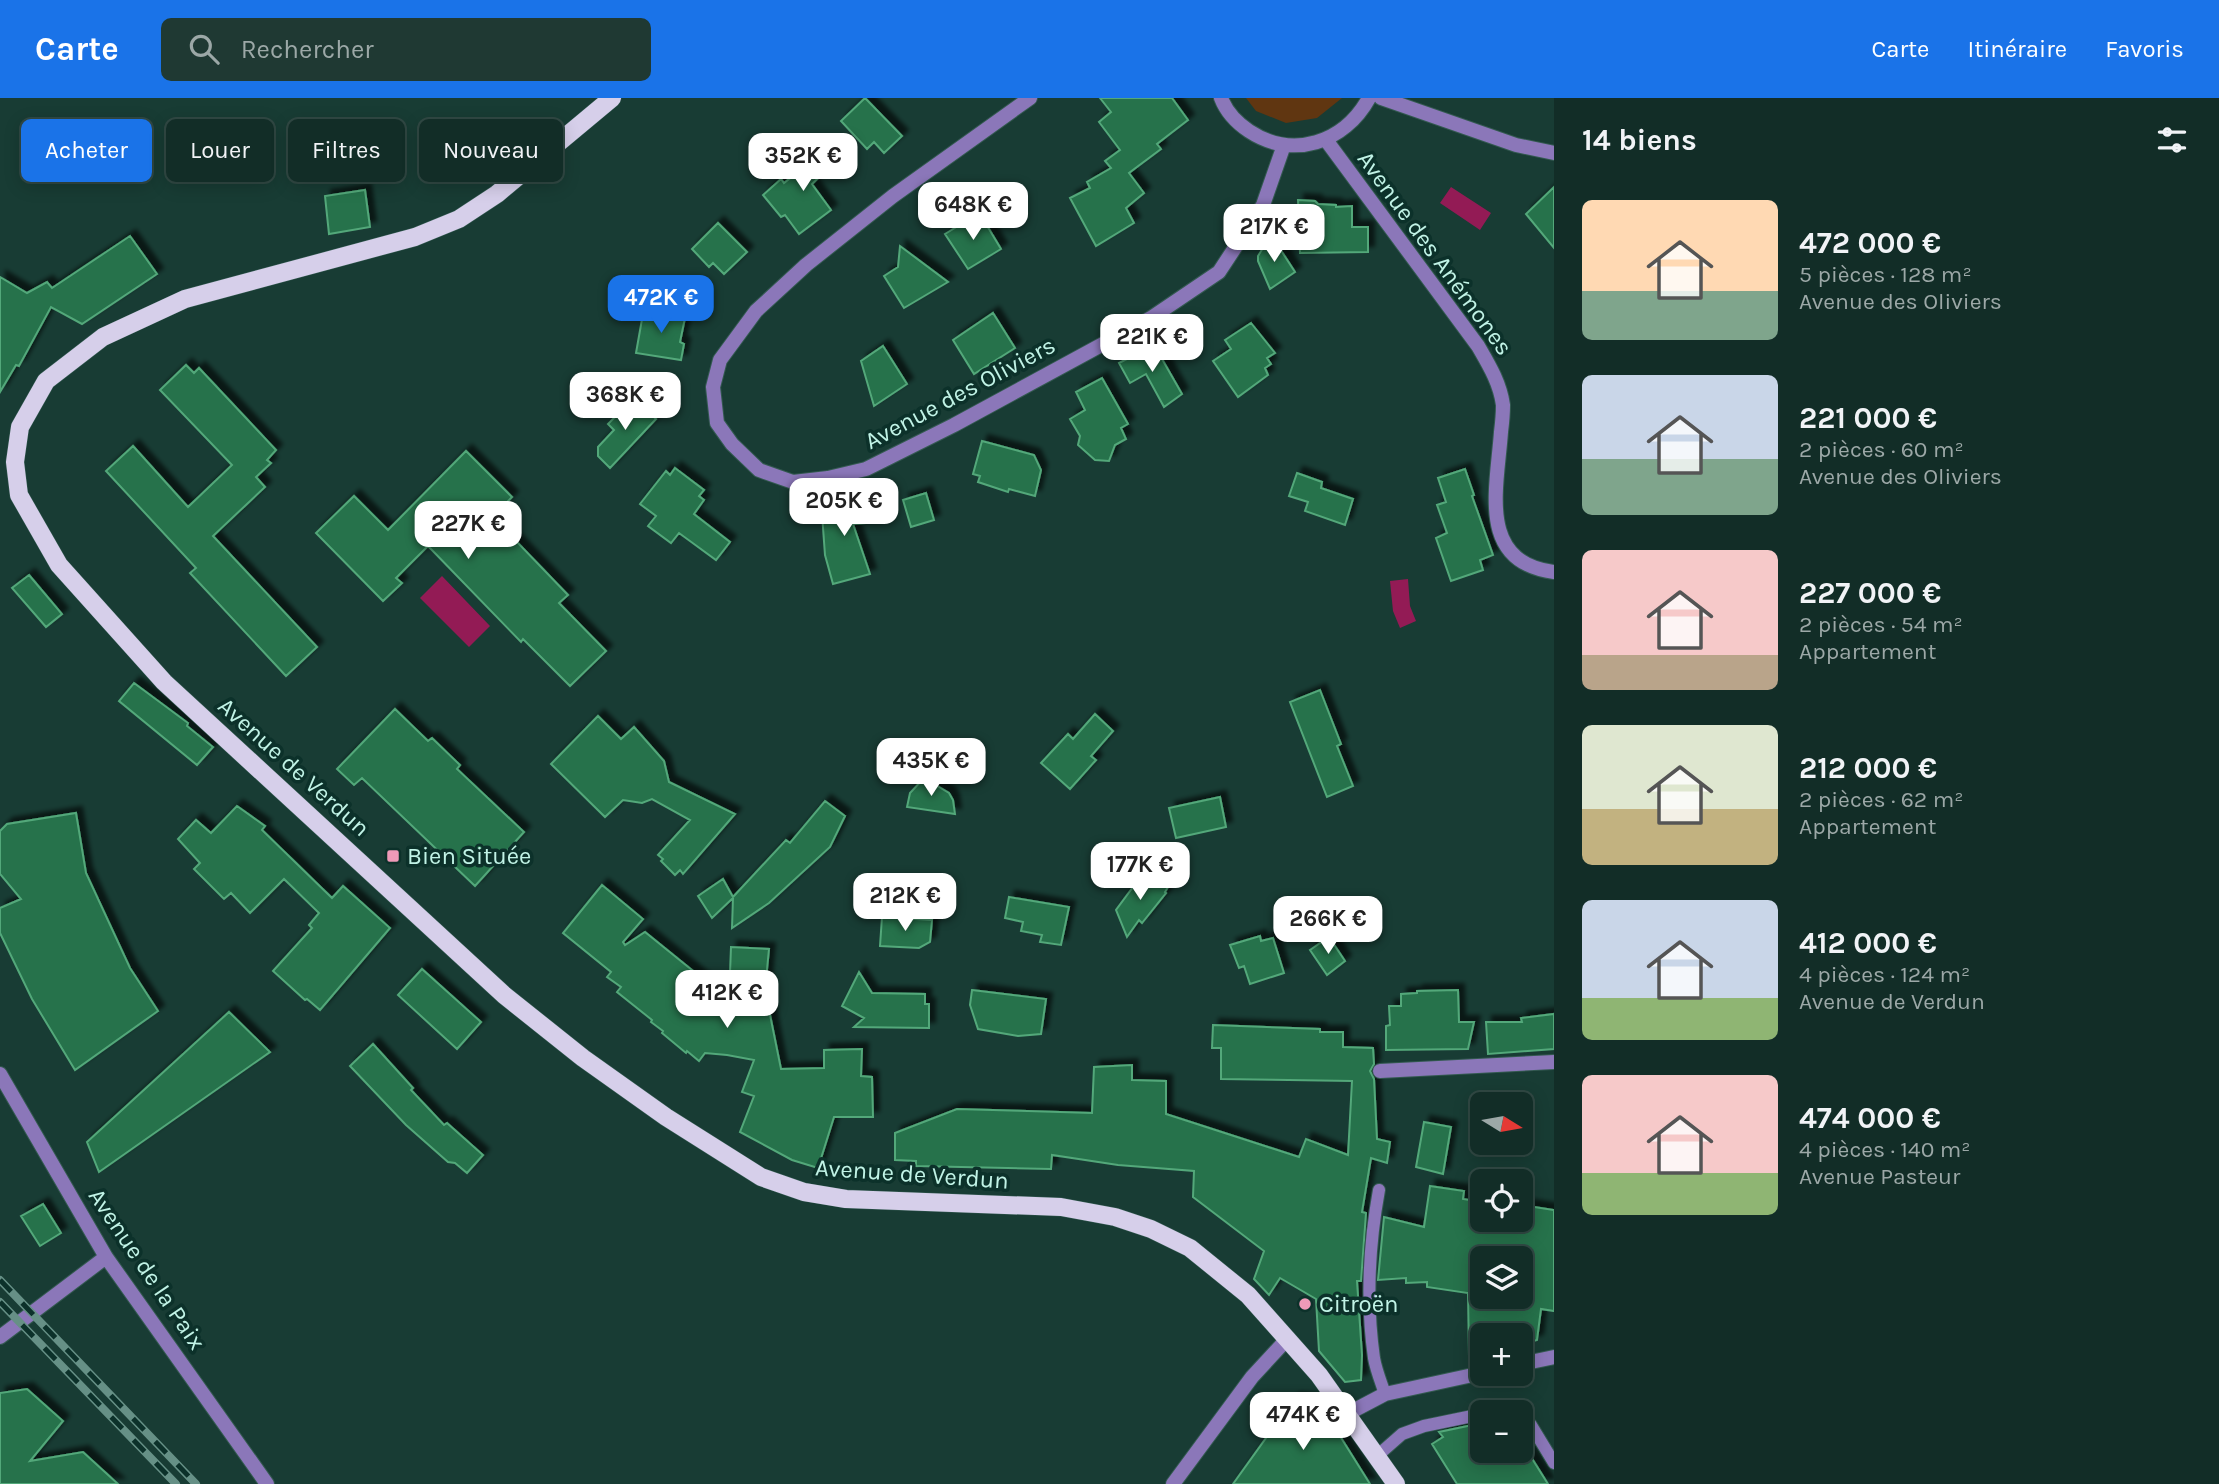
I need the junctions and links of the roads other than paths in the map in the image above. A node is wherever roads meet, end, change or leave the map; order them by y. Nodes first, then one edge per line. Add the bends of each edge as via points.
1 (612, 98) edge
2 (1030, 98) edge
3 (1221, 98) edge
4 (1369, 98) edge
5 (1381, 98) edge
6 (1326, 140) junction
7 (1284, 145) junction
8 (1554, 153) edge
9 (1554, 572) edge
10 (1554, 1062) edge
11 (1380, 1071) dead end
12 (0, 1074) edge
13 (1379, 1190) dead end
14 (106, 1257) junction
15 (0, 1337) edge
16 (1288, 1338) junction
17 (1554, 1357) edge
18 (1533, 1361) edge
19 (1470, 1376) edge
20 (1385, 1394) junction
21 (1347, 1414) junction
22 (1470, 1416) edge
23 (1533, 1428) edge
24 (1377, 1457) junction
25 (1554, 1462) edge
26 (267, 1484) edge
27 (1173, 1484) edge
28 (1396, 1484) edge

1 - 16 main road, Avenue de Verdun via 497,194 459,219 415,237 185,299 103,337 46,381 20,427 15,462 19,495 59,565 164,682 504,995 666,1117 761,1177 804,1192 846,1199 1061,1208 1152,1229 1190,1248 1248,1295
2 - 7 street, Avenue des Oliviers via 893,196 748,320 720,360 713,387 717,423 759,471 793,482 866,469 1151,318 1219,272 1263,205
3 - 7 street via 1239,124 1260,138
4 - 6 street via 1345,129
5 - 8 street via 1516,145
6 - 7 street
6 - 9 street, Avenue des Anémones via 1496,376 1503,406 1496,510 1500,534 1512,556 1536,570
10 - 11 street
12 - 14 street, Avenue de la Paix
13 - 20 lane via 1369,1275 1374,1359
14 - 15 street
14 - 26 street, Avenue de la Paix
16 - 21 main road, Avenue de Verdun
16 - 27 street via 1252,1377
17 - 18 street
19 - 20 street
20 - 21 street
21 - 24 main road, Avenue de Verdun
22 - 24 lane via 1402,1434
23 - 25 lane
24 - 28 main road, Avenue de Verdun

